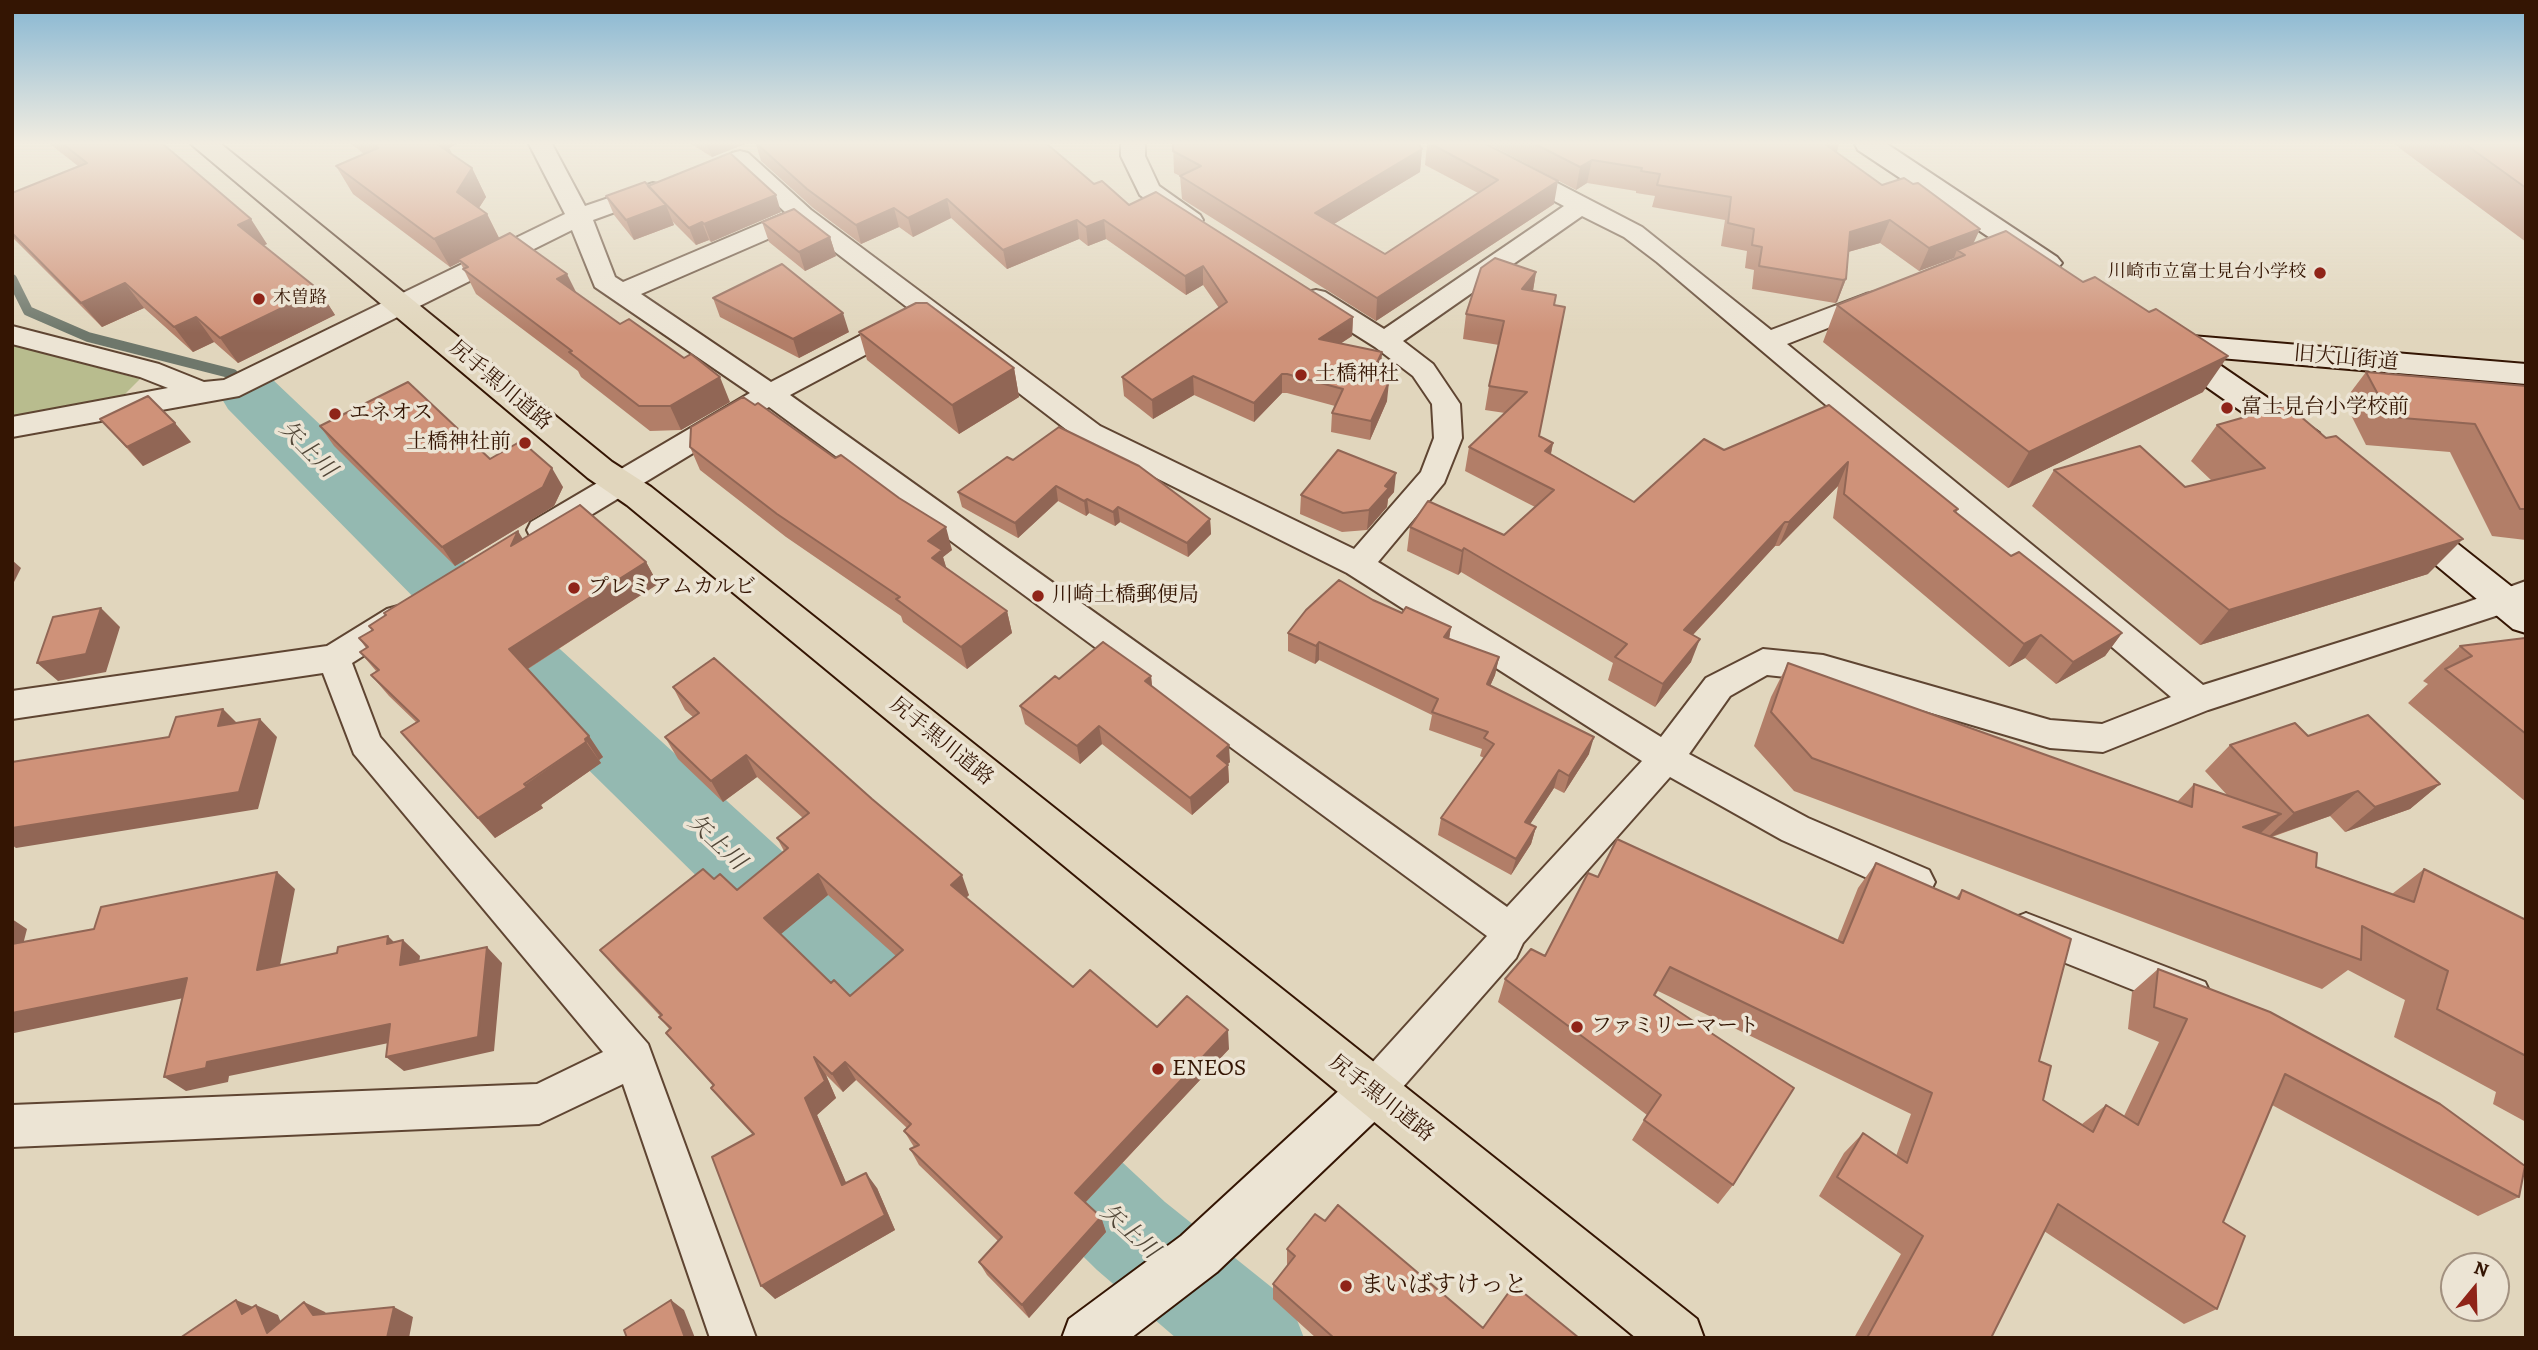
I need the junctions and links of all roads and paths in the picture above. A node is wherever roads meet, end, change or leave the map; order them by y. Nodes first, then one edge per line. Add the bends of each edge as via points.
1 (283, 207) edge
2 (574, 207) edge
3 (606, 207) edge
4 (793, 207) edge
5 (1173, 207) edge
6 (1579, 207) edge
7 (1582, 207) edge
8 (1963, 207) edge
9 (802, 215) junction
10 (579, 217) junction
11 (1209, 232) edge
12 (2019, 244) junction
13 (1987, 256) edge
14 (2075, 282) edge
15 (1291, 283) edge
16 (1897, 291) edge
17 (621, 293) junction
18 (401, 303) junction
19 (929, 311) junction
20 (12, 335) edge
21 (1385, 341) junction
22 (1769, 341) junction
23 (2526, 374) edge
24 (202, 391) junction
25 (770, 394) junction
26 (12, 427) edge
27 (2333, 463) edge
28 (619, 482) junction
29 (2387, 506) edge
30 (518, 544) edge
31 (1358, 565) junction
32 (426, 601) edge
33 (2519, 605) edge
34 (334, 658) junction
35 (2198, 700) junction
36 (12, 705) edge
37 (1666, 758) junction
38 (1946, 895) edge
39 (1997, 917) edge
40 (1510, 931) junction
41 (2225, 1008) edge
42 (634, 1058) junction
43 (1374, 1090) junction
44 (12, 1126) edge
45 (733, 1338) edge
46 (1088, 1338) edge
47 (1678, 1338) edge

1 - 18 main road, 尻手黒川道路
2 - 10 street
3 - 10 street
4 - 9 street
5 - 11 street
6 - 21 street
7 - 22 street via 1633,232
8 - 12 street
9 - 17 street
9 - 19 street
10 - 17 street via 604,281
10 - 18 street
12 - 13 street
12 - 14 street
15 - 21 street
16 - 22 street
17 - 25 street
18 - 24 street via 229,389
18 - 28 main road, 尻手黒川道路
19 - 25 street
19 - 31 street via 1090,433
20 - 24 street via 149,370
21 - 31 street via 1423,370 1446,404 1448,438 1434,476
22 - 35 street
23 - 27 street, 旧大山街道 via 2155,336
24 - 26 street
25 - 28 street
25 - 40 street
28 - 30 street
28 - 43 main road, 尻手黒川道路
29 - 33 street
31 - 37 street
32 - 34 street
33 - 35 street
34 - 36 street
34 - 42 street via 366,744
35 - 37 street via 2103,738 2050,734 1823,668 1763,662 1718,687
37 - 38 street via 1795,829
37 - 40 street
39 - 41 street
40 - 43 street via 1502,946
42 - 44 street via 539,1104
42 - 45 street
43 - 46 street via 1199,1254
43 - 47 main road, 尻手黒川道路

